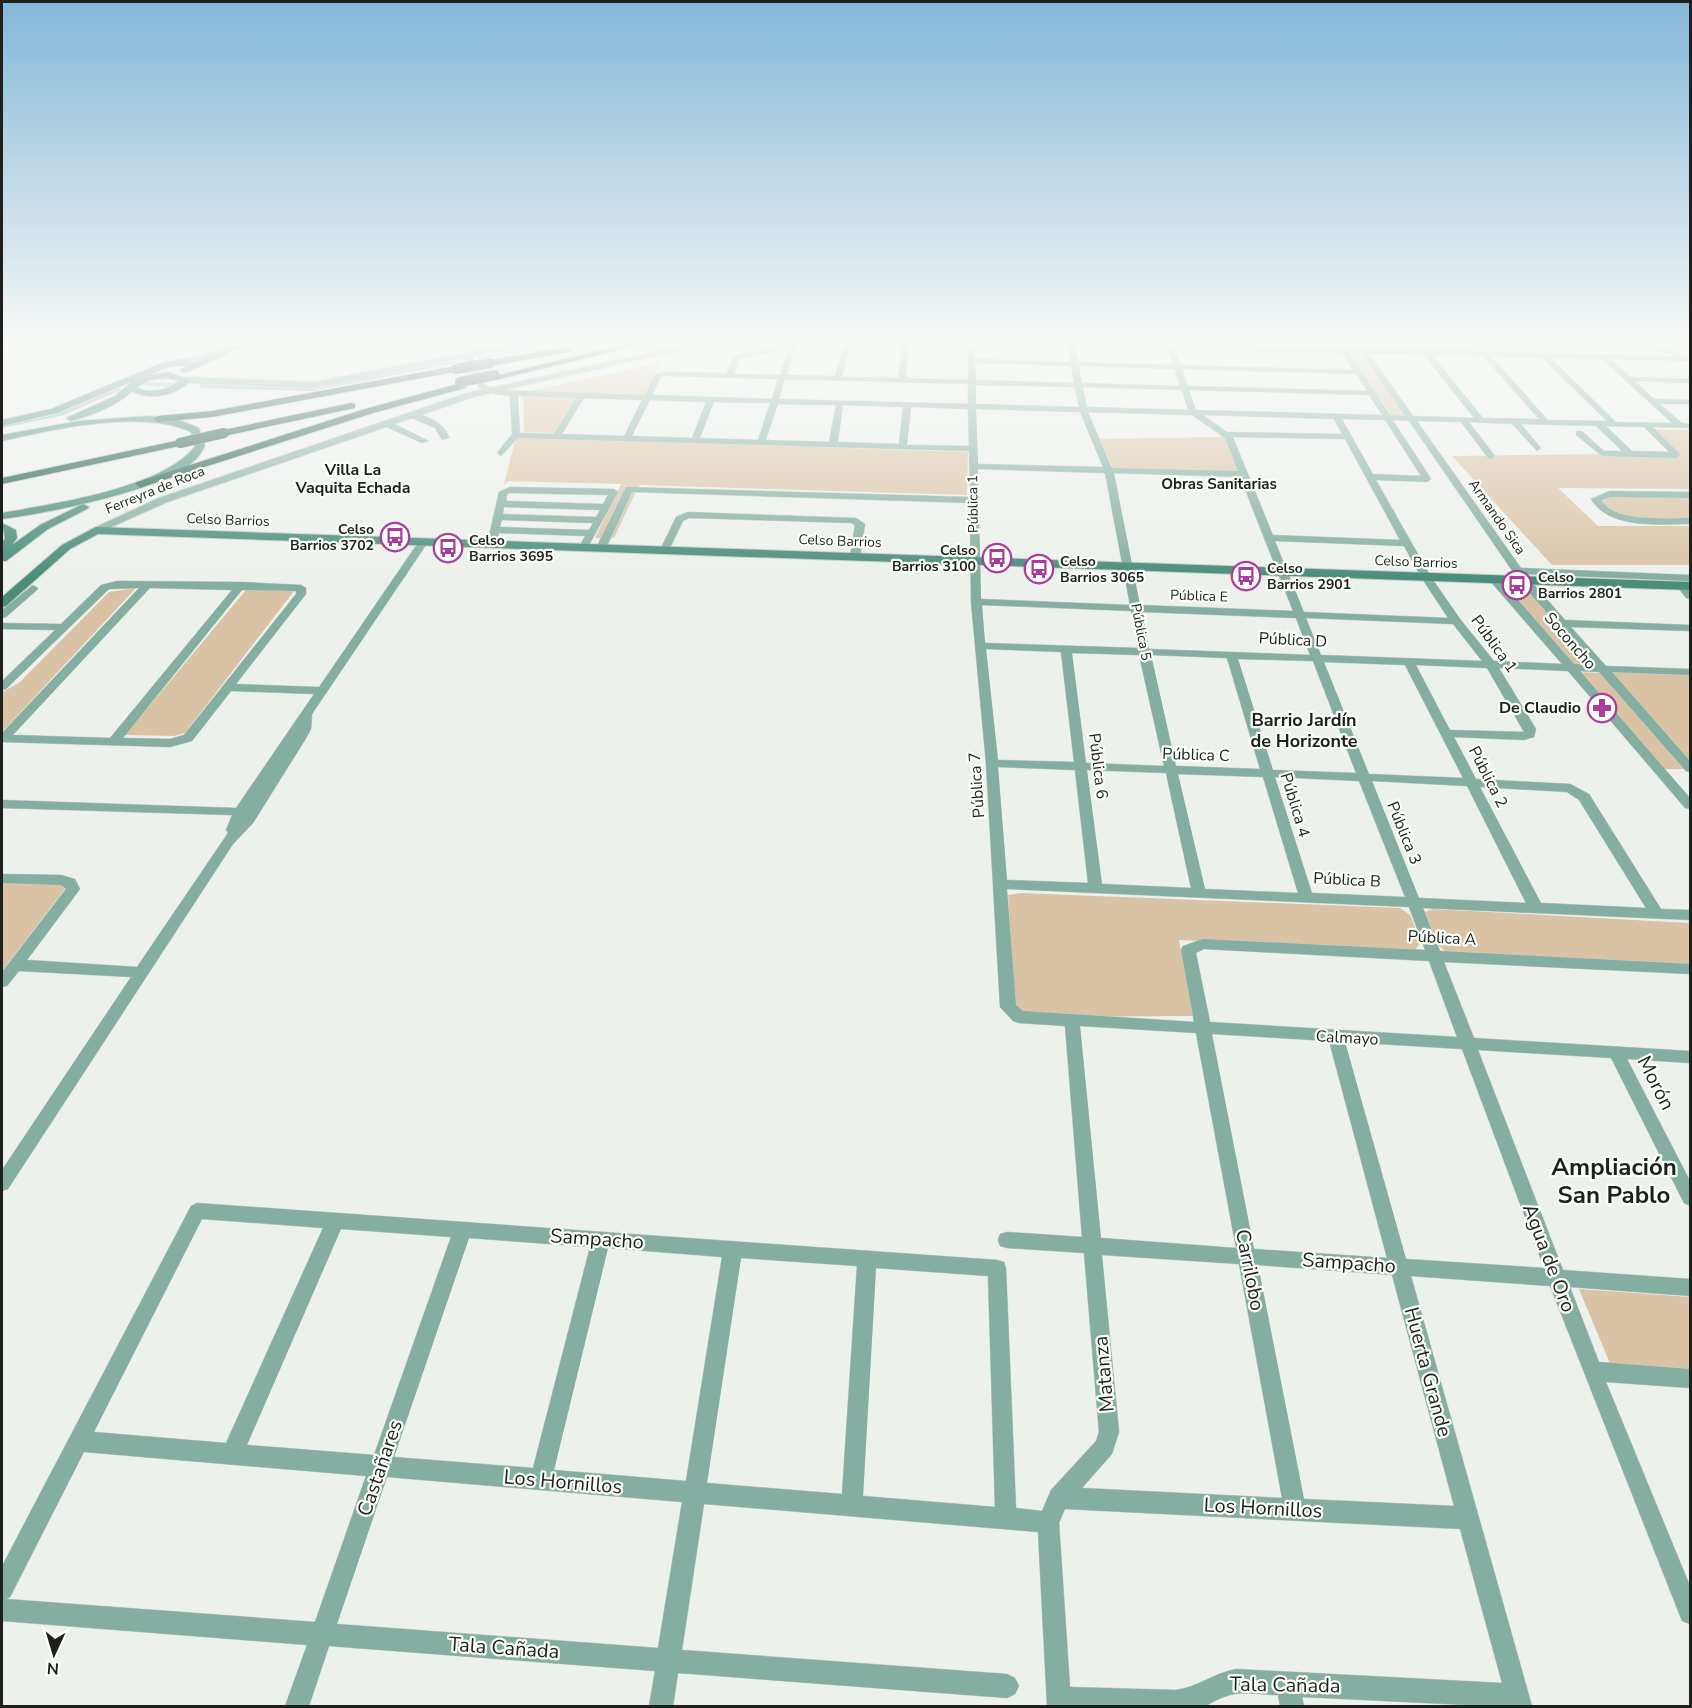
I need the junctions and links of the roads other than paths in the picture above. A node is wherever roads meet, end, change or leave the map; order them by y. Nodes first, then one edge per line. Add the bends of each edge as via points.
1 (63, 420) edge
2 (141, 420) edge
3 (158, 420) edge
4 (264, 420) edge
5 (344, 420) edge
6 (399, 420) edge
7 (422, 420) edge
8 (515, 420) edge
9 (567, 420) edge
10 (636, 420) edge
11 (703, 420) edge
12 (769, 420) edge
13 (837, 420) edge
14 (906, 420) edge
15 (972, 420) edge
16 (1087, 420) edge
17 (1205, 420) edge
18 (1338, 420) edge
19 (1390, 420) edge
20 (1412, 420) edge
21 (1455, 420) edge
22 (1463, 420) junction
23 (1480, 420) joint
24 (1544, 420) edge
25 (1610, 420) edge
26 (1673, 420) edge
27 (1514, 421) junction
28 (1546, 422) junction
29 (387, 424) junction
30 (1599, 424) junction
31 (1614, 424) junction
32 (1646, 425) junction
33 (1680, 426) junction
34 (1690, 426) edge
35 (1580, 433) dead end
36 (1226, 434) junction
37 (516, 435) junction
38 (8, 436) edge
39 (557, 436) junction
40 (1347, 437) junction
41 (445, 438) dead end
42 (627, 438) junction
43 (176, 439) junction
44 (695, 440) junction
45 (425, 441) dead end
46 (761, 442) junction
47 (833, 445) junction
48 (903, 447) junction
49 (1537, 448) dead end
50 (972, 449) junction
51 (501, 453) dead end
52 (1630, 454) junction
53 (1491, 456) dead end
54 (972, 466) junction
55 (2, 470) edge
56 (1109, 471) junction
57 (1243, 474) junction
58 (1371, 477) junction
59 (2, 482) edge
60 (141, 484) junction
61 (129, 488) junction
62 (570, 491) junction
63 (1690, 495) edge
64 (973, 500) junction
65 (500, 504) junction
66 (561, 506) junction
67 (607, 507) junction
68 (2, 516) edge
69 (498, 517) junction
70 (554, 518) junction
71 (599, 520) junction
72 (1690, 521) edge
73 (2, 525) edge
74 (495, 530) junction
75 (96, 531) junction
76 (546, 532) junction
77 (592, 533) junction
78 (1268, 538) junction
79 (418, 542) junction
80 (1407, 543) junction
81 (492, 544) junction
82 (538, 546) junction
83 (584, 548) junction
84 (601, 548) junction
85 (665, 550) junction
86 (2, 551) edge
87 (855, 557) junction
88 (2, 558) edge
89 (974, 561) junction
90 (1127, 566) junction
91 (1281, 572) junction
92 (1521, 576) junction
93 (1426, 577) junction
94 (1494, 579) junction
95 (148, 584) junction
96 (242, 585) junction
97 (1688, 587) edge
98 (33, 588) dead end
99 (976, 602) junction
100 (2, 603) edge
101 (1136, 608) junction
102 (2, 615) edge
103 (1300, 615) junction
104 (1456, 621) junction
105 (1562, 623) junction
106 (2, 626) edge
107 (63, 627) junction
108 (1690, 628) edge
109 (982, 646) junction
110 (1066, 649) junction
111 (1144, 651) junction
112 (1231, 654) junction
113 (1318, 658) junction
114 (1409, 662) junction
115 (1491, 665) junction
116 (1571, 668) junction
117 (1603, 669) junction
118 (1690, 672) edge
119 (2, 687) edge
120 (228, 687) junction
121 (324, 690) junction
122 (1447, 733) junction
123 (2, 738) edge
124 (114, 741) junction
125 (992, 763) junction
126 (1081, 767) junction
127 (1690, 768) edge
128 (1171, 770) junction
129 (1268, 774) junction
130 (1664, 774) junction
131 (1690, 774) edge
132 (1364, 777) junction
133 (1472, 782) junction
134 (2, 804) edge
135 (1690, 805) edge
136 (247, 812) junction
137 (2, 878) edge
138 (1001, 884) junction
139 (1096, 888) junction
140 (1199, 892) junction
141 (1306, 897) junction
142 (1414, 902) junction
143 (1536, 908) junction
144 (1656, 913) junction
145 (1690, 915) edge
146 (1435, 955) junction
147 (15, 965) junction
148 (1690, 969) edge
149 (140, 972) junction
150 (2, 982) edge
151 (1008, 1006) joint
152 (1072, 1021) junction
153 (1203, 1030) junction
154 (1336, 1037) junction
155 (1469, 1044) junction
156 (1616, 1053) junction
157 (1690, 1057) edge
158 (3, 1178) edge
159 (1690, 1198) edge
160 (336, 1220) junction
161 (463, 1229) junction
162 (601, 1239) junction
163 (1007, 1240) dead end
164 (1093, 1245) junction
165 (733, 1248) junction
166 (1248, 1256) junction
167 (867, 1258) junction
168 (1399, 1267) junction
169 (1556, 1277) junction
170 (1690, 1287) edge
171 (1592, 1371) junction
172 (1690, 1378) edge
173 (78, 1440) junction
174 (232, 1454) junction
175 (381, 1466) junction
176 (541, 1480) junction
177 (694, 1494) junction
178 (1059, 1498) junction
179 (852, 1507) junction
180 (1295, 1510) junction
181 (1467, 1518) junction
182 (1006, 1520) junction
183 (1048, 1522) junction
184 (2, 1589) edge
185 (2, 1610) edge
186 (1690, 1613) edge
187 (322, 1634) junction
188 (668, 1660) junction
189 (1007, 1686) dead end
190 (1290, 1695) edge
191 (1518, 1701) edge
192 (1058, 1703) edge
193 (297, 1707) edge
194 (661, 1707) edge

1 - 38 main road
2 - 38 main road via 94,422
3 - 60 main road via 192,428 198,434 200,447 178,466
4 - 43 highway, bridge
5 - 60 highway
6 - 29 street, Ferreyra de Roca
7 - 41 street via 441,428
8 - 37 street
9 - 39 street
10 - 42 street
11 - 44 street
12 - 46 street
13 - 47 street
14 - 48 street
15 - 50 street, Pública 1
16 - 56 street, Pública 5
17 - 36 street
18 - 40 street, Pública 1
19 - 58 street via 1427,479
20 - 92 street, Armando Sica
21 - 22 street
22 - 23 street
22 - 53 street
23 - 27 street
24 - 28 street
25 - 31 street
26 - 33 street
27 - 28 street
27 - 49 street
28 - 30 street
29 - 45 street
29 - 75 street, Ferreyra de Roca via 163,500
30 - 31 street
30 - 52 street
31 - 32 street
32 - 33 street
32 - 52 street via 1676,455
33 - 34 street
35 - 52 street via 1598,452
36 - 40 street
36 - 57 street
37 - 39 street
37 - 51 street
39 - 42 street
40 - 58 street, Pública 1
42 - 44 street
43 - 55 highway
43 - 59 highway
44 - 46 street
46 - 47 street
47 - 48 street
48 - 50 street
50 - 54 street, Pública 1
54 - 56 street
54 - 64 street, Pública 1
56 - 57 street
56 - 90 street, Pública 5
57 - 78 street
58 - 80 street, Pública 1
60 - 61 main road
61 - 68 main road
61 - 88 main road via 55,521
62 - 65 street via 506,490 501,493
62 - 66 street
62 - 67 street via 614,492
63 - 72 street via 1610,494 1596,499 1605,511 1620,517
64 - 84 street via 629,489
64 - 89 street, Pública 1
65 - 66 street
65 - 69 street
66 - 67 street
66 - 70 street
67 - 71 street
69 - 70 street
69 - 74 street
70 - 71 street
70 - 76 street
71 - 77 street
73 - 86 main road via 10,530 11,538
74 - 76 street
74 - 81 street
75 - 79 main road, Celso Barrios
75 - 100 main road, Ferreyra de Roca via 66,547
76 - 77 street
76 - 82 street
77 - 83 street
78 - 80 street
78 - 91 street
79 - 81 main road, Celso Barrios
79 - 121 street
80 - 93 street, Pública 1
81 - 82 main road, Celso Barrios
82 - 83 main road, Celso Barrios
83 - 84 main road, Celso Barrios
84 - 85 main road, Celso Barrios
85 - 87 main road, Celso Barrios
85 - 87 street via 679,519 688,514 853,520 860,524
87 - 89 main road, Celso Barrios
89 - 90 main road, Celso Barrios
89 - 99 street, Pública 7
90 - 91 main road, Celso Barrios
90 - 101 street, Pública 5
91 - 93 main road, Celso Barrios
91 - 103 street
92 - 94 main road, Celso Barrios
92 - 97 main road, Celso Barrios
92 - 105 street, Soconcho
93 - 94 main road, Celso Barrios
93 - 104 street, Pública 1
94 - 116 street, Soconcho
95 - 96 street
95 - 107 street via 105,587
95 - 123 street
96 - 120 street via 292,586 302,591
96 - 124 street
98 - 102 street
99 - 101 street, Pública E
99 - 109 street, Pública 7
101 - 103 street, Pública E
101 - 111 street, Pública 5
103 - 104 street, Pública E
103 - 113 street
104 - 115 street, Pública 1
105 - 108 street
105 - 117 street, Soconcho
106 - 107 street
107 - 119 street
109 - 110 street, Pública D
109 - 125 street, Pública 7
110 - 111 street, Pública D
110 - 126 street, Pública 6
111 - 112 street, Pública D
111 - 128 street, Pública 5
112 - 113 street, Pública D
112 - 129 street, Pública 4
113 - 114 street, Pública D
113 - 132 street
114 - 115 street, Pública D
114 - 122 street, Pública 2
115 - 116 street, Pública D
115 - 122 street, Pública 1 via 1530,734
116 - 117 street, Pública D
116 - 130 street, Soconcho
117 - 118 street, Pública D
117 - 127 street, Soconcho
120 - 121 street
120 - 124 street via 188,738 170,743
121 - 136 street via 307,716 299,740
122 - 133 street, Pública 2
123 - 124 street
125 - 126 street, Pública C
125 - 138 street, Pública 7
126 - 128 street, Pública C
126 - 139 street, Pública 6
128 - 129 street, Pública C
128 - 140 street, Pública 5
129 - 132 street, Pública C
129 - 141 street, Pública 4
130 - 131 street
130 - 135 street, Soconcho
132 - 133 street, Pública C
132 - 142 street, Pública 3
133 - 143 street, Pública 2
133 - 144 street, Pública C via 1558,786 1578,792
134 - 136 street
136 - 149 street
137 - 147 street via 61,880 73,885
138 - 139 street, Pública B
138 - 151 street, Pública 7
139 - 140 street, Pública B
140 - 141 street, Pública B
141 - 142 street, Pública B
142 - 143 street, Pública B
142 - 146 street, Agua de Oro
143 - 144 street, Pública B
144 - 145 street, Pública B
146 - 148 street, Pública A
146 - 153 street, Pública A via 1203,944 1191,947 1189,957
146 - 155 street, Agua de Oro
147 - 149 street
147 - 150 street
149 - 158 street
151 - 152 street, Calmayo via 1019,1017
152 - 153 street, Calmayo
152 - 164 street, Matanza
153 - 154 street, Calmayo
153 - 166 street, Carrilobo
154 - 155 street, Calmayo
154 - 168 street, Huerta Grande
155 - 156 street, Calmayo
155 - 169 street, Agua de Oro
156 - 157 street, Calmayo
156 - 159 street, Morón
160 - 161 street, Sampacho
160 - 173 street, Sampacho via 197,1211
160 - 174 street
161 - 162 street, Sampacho
161 - 175 street, Castañares
162 - 165 street, Sampacho
162 - 176 street
163 - 164 street, Sampacho
164 - 166 street, Sampacho
164 - 178 street, Matanza via 1108,1432 1105,1448
165 - 167 street, Sampacho
165 - 177 street
166 - 168 street, Sampacho
166 - 180 street, Carrilobo
167 - 179 street
167 - 182 street, Sampacho via 997,1268
168 - 169 street, Sampacho
168 - 181 street, Huerta Grande
169 - 170 street, Sampacho
169 - 171 street, Agua de Oro
171 - 172 street
171 - 186 street, Agua de Oro
173 - 174 street, Los Hornillos
173 - 184 street
174 - 175 street, Los Hornillos
175 - 176 street, Los Hornillos
175 - 187 street, Castañares
176 - 177 street, Los Hornillos
177 - 179 street, Los Hornillos
177 - 188 street
178 - 180 street, Los Hornillos
178 - 183 street, Matanza
179 - 182 street, Los Hornillos
180 - 181 street, Los Hornillos
181 - 191 street, Huerta Grande
182 - 183 street, Los Hornillos
183 - 192 street, Matanza
185 - 187 street, Tala Cañada
187 - 188 street, Tala Cañada
187 - 193 street, Castañares
188 - 189 street, Tala Cañada
188 - 194 street
190 - 191 street, Tala Cañada
190 - 192 street, Tala Cañada via 1236,1681 1220,1684 1196,1699 1176,1702

